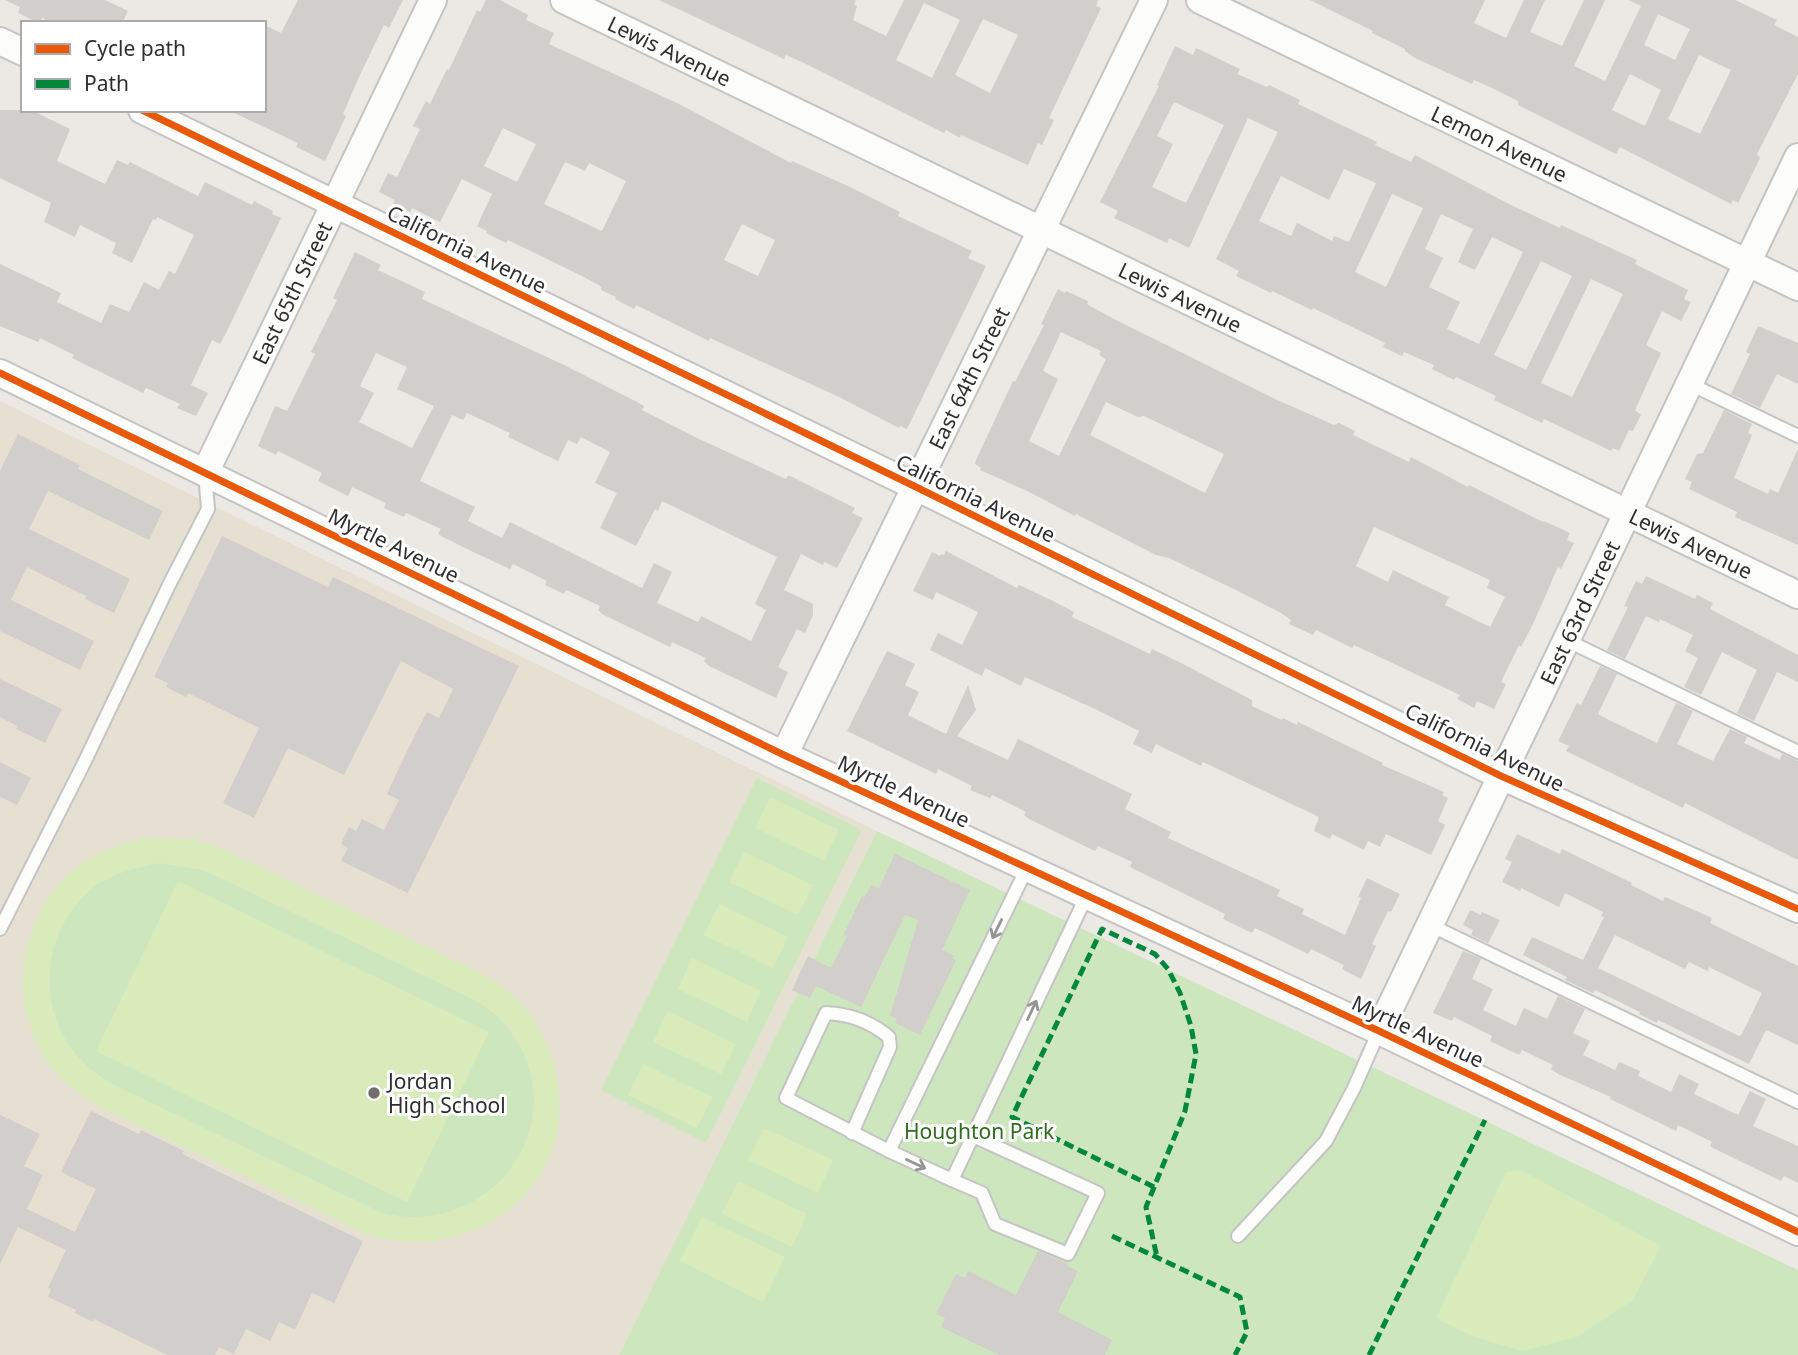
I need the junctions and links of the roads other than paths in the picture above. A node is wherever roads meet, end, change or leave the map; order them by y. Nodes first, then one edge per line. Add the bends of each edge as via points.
1 (433, 0) edge
2 (564, 0) edge
3 (1154, 0) edge
4 (1200, 0) edge
5 (0, 41) edge
6 (21, 51) edge
7 (146, 112) edge
8 (1798, 158) edge
9 (335, 204) junction
10 (1043, 231) junction
11 (1747, 263) junction
12 (1798, 288) edge
13 (0, 373) edge
14 (1690, 383) junction
15 (1798, 436) edge
16 (205, 472) junction
17 (916, 487) junction
18 (1628, 512) junction
19 (1798, 595) edge
20 (1566, 640) junction
21 (1798, 752) edge
22 (784, 755) junction
23 (1501, 776) junction
24 (1027, 868) junction
25 (1087, 895) junction
26 (1798, 909) edge
27 (1430, 925) junction
28 (0, 929) edge
29 (1379, 1031) junction
30 (1798, 1102) edge
31 (852, 1133) junction
32 (973, 1136) junction
33 (889, 1152) junction
34 (952, 1180) junction
35 (1798, 1233) edge
36 (1238, 1236) dead end

1 - 9 street, East 65th Street
2 - 10 street, Lewis Avenue
3 - 10 street, East 64th Street
4 - 11 street, Lemon Avenue
5 - 6 street
7 - 9 street, California Avenue
8 - 11 street, East 63rd Street
9 - 16 street, East 65th Street
9 - 17 street, California Avenue
10 - 17 street, East 64th Street
10 - 18 street, Lewis Avenue
11 - 12 street, Lemon Avenue
11 - 14 street, East 63rd Street
13 - 16 street, Myrtle Avenue
14 - 15 lane
14 - 18 street, East 63rd Street
16 - 22 street, Myrtle Avenue
16 - 28 lane via 208,509
17 - 22 street, East 64th Street
17 - 23 street, California Avenue
18 - 19 street, Lewis Avenue
18 - 20 street, East 63rd Street
20 - 21 lane
20 - 23 street, East 63rd Street
22 - 24 street, Myrtle Avenue
23 - 26 street, California Avenue
23 - 27 street, East 63rd Street
24 - 25 street, Myrtle Avenue
24 -> 33 lane
25 - 29 street, Myrtle Avenue
32 -> 25 lane
27 - 29 street, East 63rd Street
27 - 30 lane
29 - 35 street, Myrtle Avenue
29 - 36 lane via 1325,1141
31 - 31 lane via 786,1098 826,1013 863,1020 889,1037 890,1046
31 - 33 lane
32 - 34 lane
32 - 34 lane via 1098,1193 1068,1254 995,1224 982,1193
33 -> 34 lane

